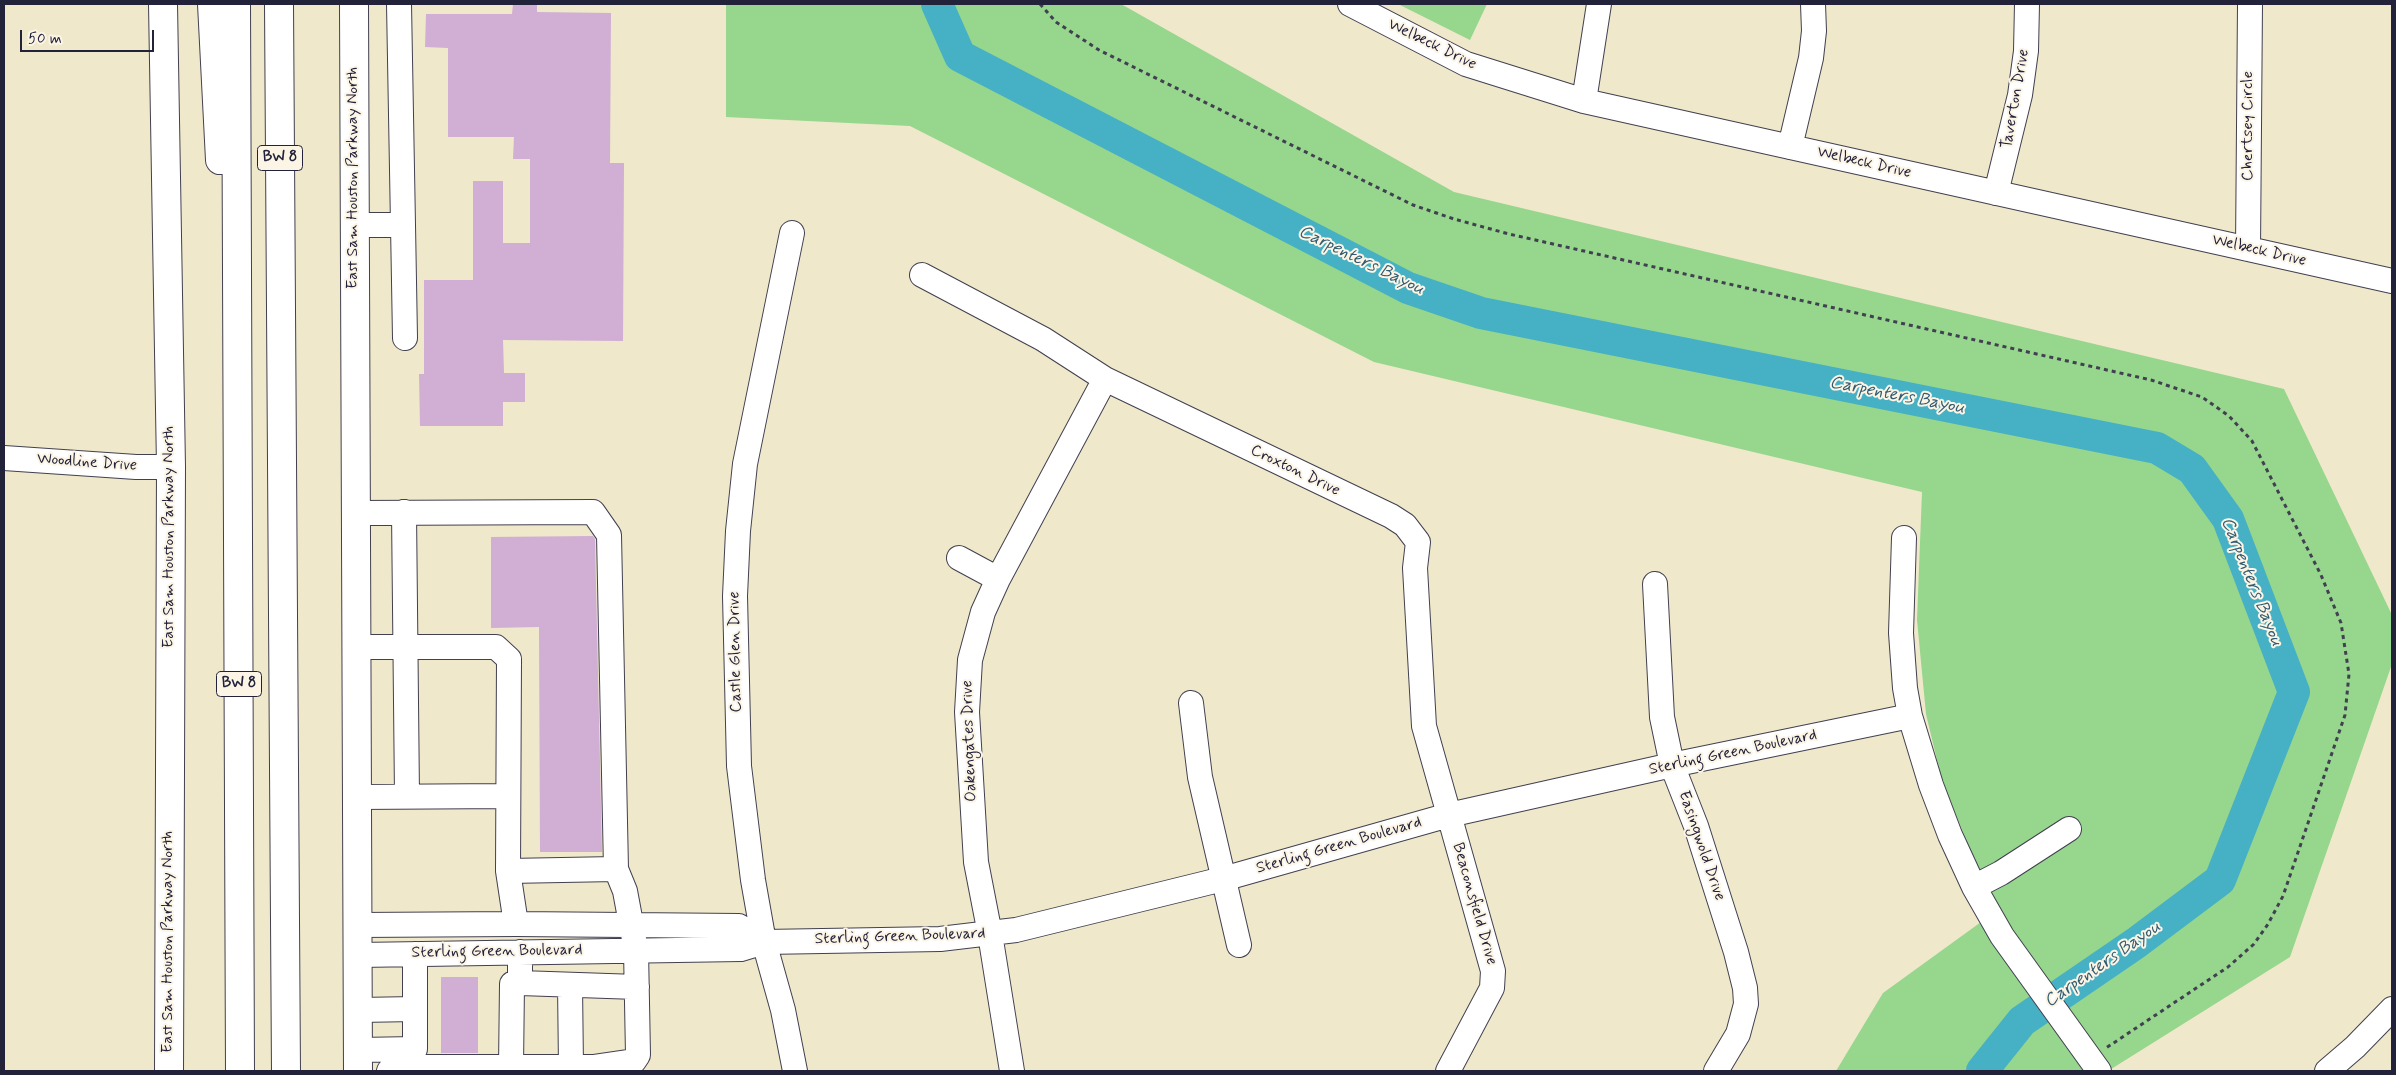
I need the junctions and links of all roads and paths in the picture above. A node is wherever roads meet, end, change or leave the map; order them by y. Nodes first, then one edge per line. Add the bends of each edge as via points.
1 (163, 4) edge
2 (212, 4) edge
3 (236, 4) edge
4 (279, 4) edge
5 (290, 4) edge
6 (354, 4) edge
7 (399, 4) edge
8 (1040, 4) edge
9 (1350, 4) edge
10 (1599, 4) edge
11 (1813, 4) edge
12 (2027, 4) edge
13 (2250, 4) edge
14 (1584, 101) junction
15 (1790, 147) junction
16 (1996, 193) junction
17 (355, 225) junction
18 (403, 225) junction
19 (792, 232) dead end
20 (2248, 249) junction
21 (922, 275) dead end
22 (2392, 281) edge
23 (239, 296) junction
24 (282, 312) junction
25 (405, 338) dead end
26 (1105, 379) junction
27 (4, 458) edge
28 (171, 468) junction
29 (404, 512) junction
30 (356, 513) junction
31 (1904, 538) dead end
32 (958, 558) dead end
33 (998, 580) junction
34 (1655, 584) dead end
35 (357, 647) junction
36 (405, 647) junction
37 (1191, 703) dead end
38 (1910, 716) junction
39 (1672, 765) junction
40 (407, 796) junction
41 (508, 796) junction
42 (357, 797) junction
43 (1449, 815) junction
44 (2069, 829) dead end
45 (616, 869) junction
46 (508, 872) junction
47 (1223, 879) junction
48 (1974, 887) junction
49 (516, 924) junction
50 (633, 924) junction
51 (358, 925) junction
52 (990, 934) junction
53 (764, 942) junction
54 (1239, 945) dead end
55 (636, 950) junction
56 (520, 952) junction
57 (415, 954) junction
58 (358, 955) junction
59 (520, 983) junction
60 (570, 985) junction
61 (637, 987) junction
62 (415, 1009) junction
63 (2392, 1009) edge
64 (358, 1010) junction
65 (2088, 1057) edge
66 (358, 1060) edge
67 (511, 1068) junction
68 (571, 1068) junction
69 (169, 1071) edge
70 (240, 1071) edge
71 (286, 1071) edge
72 (389, 1071) edge
73 (796, 1071) edge
74 (1012, 1071) edge
75 (1448, 1071) edge
76 (1716, 1071) edge
77 (2327, 1071) edge

1 - 28 main road, East Sam Houston Parkway North
2 - 23 main road via 225,258
3 - 23 main road, BW 8
4 - 24 main road, BW 8
5 - 24 main road via 291,203
6 - 17 main road, East Sam Houston Parkway North
7 - 18 street
8 - 65 path via 1056,22 1100,50 1413,205 1509,234 2151,380 2202,397 2229,416 2252,441 2321,575 2341,623 2349,674 2345,715 2283,896 2254,944 2228,967
9 - 14 street, Welbeck Drive via 1466,64
10 - 14 street
11 - 15 street via 1811,58
12 - 16 street, Taverton Drive via 2026,51 2020,95
13 - 20 street, Chertsey Circle
14 - 15 street, Welbeck Drive
15 - 16 street, Welbeck Drive
16 - 20 street, Welbeck Drive
17 - 18 street
17 - 30 main road, East Sam Houston Parkway North
18 - 25 street
19 - 53 street, Castle Glen Drive via 745,464 736,568 739,766 752,880
20 - 22 street, Welbeck Drive
21 - 26 street, Croxton Drive via 1043,338
23 - 70 main road, BW 8
24 - 71 main road, BW 8
26 - 33 street, Oakengates Drive
26 - 43 street, Croxton Drive via 1405,525 1418,542 1415,568 1424,726
27 - 28 street, Woodline Drive
28 - 69 main road, East Sam Houston Parkway North
29 - 30 street
29 - 36 street
29 - 45 street via 593,512 609,535
30 - 35 main road, East Sam Houston Parkway North
31 - 38 street via 1901,633
32 - 33 street
33 - 52 street, Oakengates Drive via 983,612 974,643 967,695 976,862
34 - 39 street, Easingwold Drive via 1662,717
35 - 36 street
35 - 42 main road, East Sam Houston Parkway North
36 - 40 street
36 - 41 street via 496,648 509,659
37 - 47 street via 1200,777
38 - 39 street, Sterling Green Boulevard
38 - 48 street via 1931,785
39 - 43 street, Sterling Green Boulevard
39 - 76 street, Easingwold Drive via 1696,826 1745,988 1746,1004 1738,1034
40 - 41 street
40 - 42 street
41 - 46 street
42 - 51 main road, East Sam Houston Parkway North
43 - 47 street, Sterling Green Boulevard
43 - 75 street, Beaconsfield Drive via 1494,971 1492,988
44 - 48 street
45 - 46 street
45 - 50 street
46 - 49 street
47 - 52 street, Sterling Green Boulevard
47 - 54 street
48 - 65 street via 2002,936
49 - 50 street, Sterling Green Boulevard
49 - 51 street, Sterling Green Boulevard
50 - 53 street, Sterling Green Boulevard via 739,926
50 - 55 street
51 - 58 main road, East Sam Houston Parkway North
52 - 53 street, Sterling Green Boulevard via 940,939
52 - 74 street, Oakengates Drive
53 - 55 street, Sterling Green Boulevard via 741,949
53 - 73 street, Castle Glen Drive
55 - 56 street, Sterling Green Boulevard
55 - 61 street
56 - 57 street, Sterling Green Boulevard
56 - 59 street
57 - 58 street, Sterling Green Boulevard
57 - 62 street
58 - 64 main road, East Sam Houston Parkway North
59 - 60 street
59 - 67 street via 512,984
60 - 61 street
60 - 68 street
61 - 68 street via 638,1055 634,1061
62 - 64 street
62 - 66 street via 415,1049
63 - 77 street
64 - 66 main road, East Sam Houston Parkway North
67 - 68 street
67 - 72 street via 400,1067

